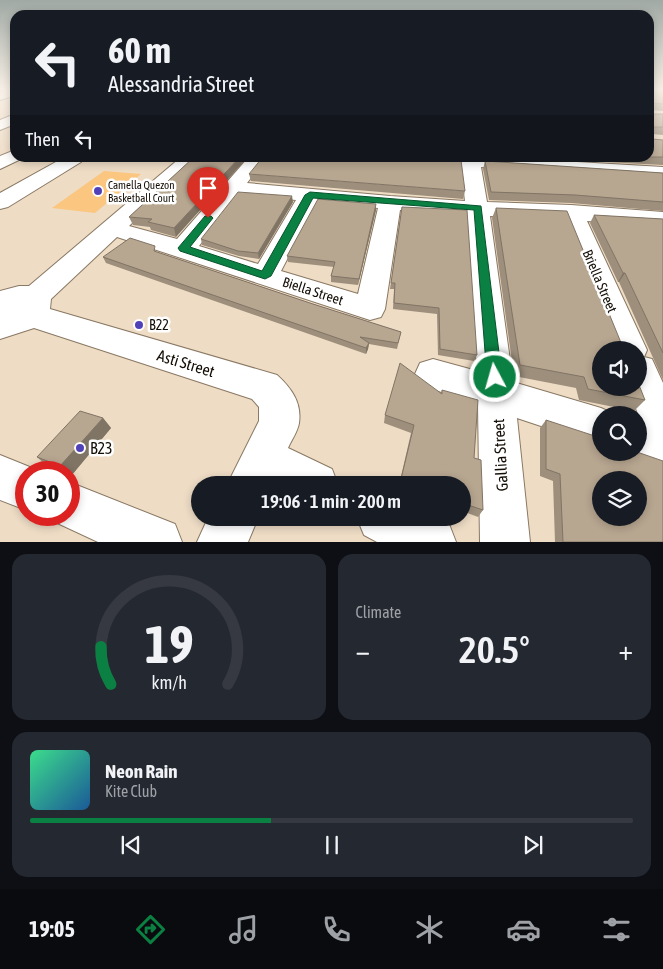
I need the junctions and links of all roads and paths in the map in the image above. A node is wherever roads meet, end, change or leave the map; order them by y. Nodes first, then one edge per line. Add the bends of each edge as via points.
1 (68, 162) edge
2 (185, 162) edge
3 (254, 162) edge
4 (470, 162) edge
5 (500, 162) edge
6 (663, 173) edge
7 (232, 188) junction
8 (310, 195) junction
9 (0, 202) edge
10 (390, 203) junction
11 (478, 208) junction
12 (571, 212) junction
13 (662, 220) edge
14 (111, 228) junction
15 (184, 248) junction
16 (265, 276) junction
17 (16, 311) edge
18 (626, 341) edge
19 (433, 374) dead end
20 (647, 389) edge
21 (497, 396) junction
22 (592, 424) edge
23 (663, 426) edge
24 (647, 441) edge
25 (663, 446) edge
26 (256, 472) edge
27 (274, 476) edge
28 (0, 477) edge
29 (15, 483) edge
30 (80, 510) edge
31 (230, 526) edge
32 (398, 526) edge
33 (157, 542) edge
34 (222, 542) edge
35 (431, 542) edge
36 (505, 542) edge

1 - 9 street
2 - 14 street
3 - 7 street
4 - 11 street, Gallia Street
5 - 6 street
7 - 8 street
7 - 15 street
8 - 10 street
8 - 16 street
10 - 11 street
10 - 16 street, Biella Street via 370,310
11 - 12 street
11 - 21 street, Gallia Street
12 - 13 street
12 - 18 street, Briella Street
14 - 15 street, Biella Street
14 - 17 street
15 - 16 street, Biella Street
17 - 26 street, Asti Street via 264,387 278,401 279,423
19 - 21 street
20 - 23 street
21 - 22 street
21 - 36 street, Gallia Street
24 - 25 street
26 - 27 street
28 - 29 street
30 - 33 street
31 - 34 street
32 - 35 street

